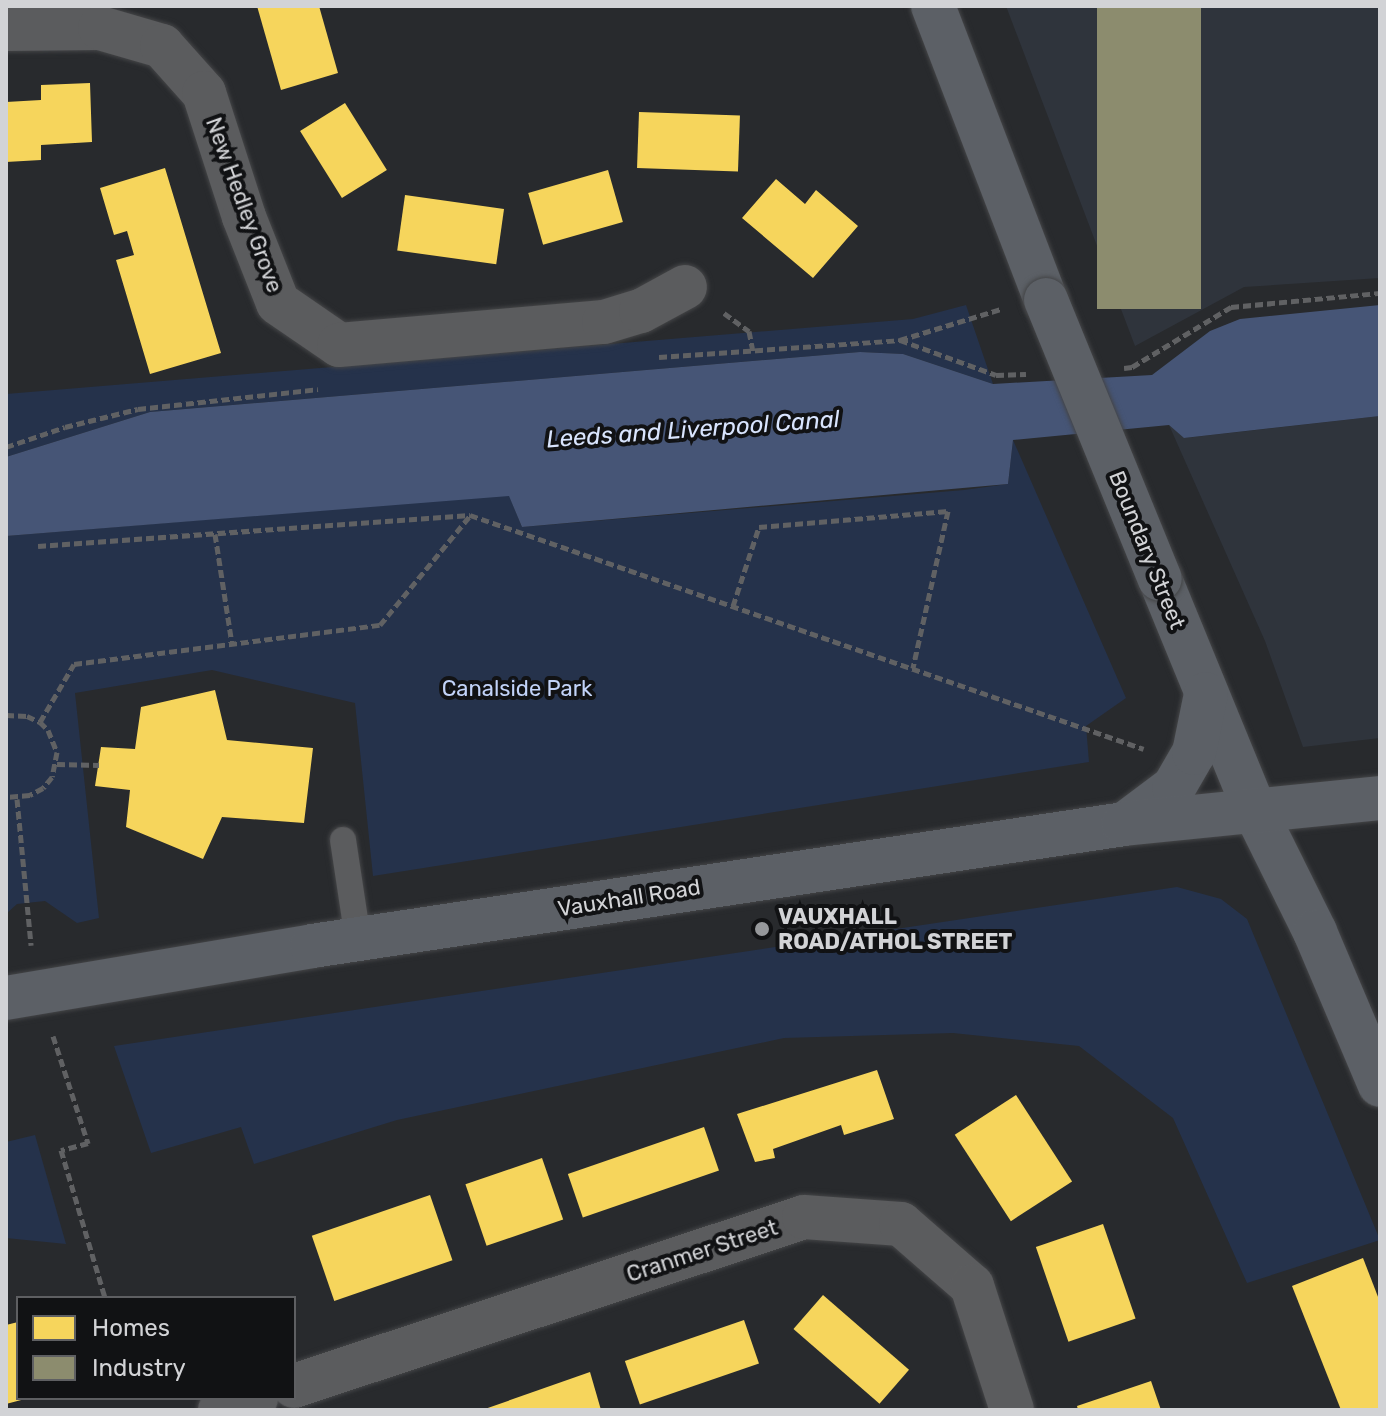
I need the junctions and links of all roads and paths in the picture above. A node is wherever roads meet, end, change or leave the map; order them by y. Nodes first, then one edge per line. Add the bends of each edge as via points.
1 (933, 6) edge
2 (6, 29) edge
3 (685, 287) dead end
4 (1380, 293) edge
5 (1031, 302) junction
6 (900, 340) junction
7 (658, 358) dead end
8 (1117, 368) dead end
9 (1041, 373) dead end
10 (326, 388) dead end
11 (6, 447) edge
12 (470, 515) junction
13 (215, 534) junction
14 (38, 546) dead end
15 (733, 606) junction
16 (232, 644) junction
17 (913, 668) junction
18 (1206, 694) junction
19 (6, 715) edge
20 (40, 722) junction
21 (1148, 740) dead end
22 (1149, 751) junction
23 (1142, 760) dead end
24 (57, 764) junction
25 (99, 765) dead end
26 (6, 797) edge
27 (1380, 798) edge
28 (17, 799) junction
29 (1255, 811) junction
30 (1124, 824) junction
31 (343, 840) dead end
32 (358, 939) junction
33 (22, 996) edge
34 (1380, 1085) edge
35 (104, 1296) edge
36 (296, 1385) edge
37 (250, 1400) edge
38 (220, 1410) edge
39 (1012, 1410) edge

1 - 5 main road, Boundary Street
2 - 3 street, New Hedley Grove via 100,28 162,46 204,93 278,303 339,345 604,322 641,311
4 - 8 path via 1231,307 1132,367
5 - 6 path
5 - 18 main road, Boundary Street, bridge via 1160,579
6 - 7 path
6 - 9 path via 996,375
10 - 11 path via 138,409
12 - 13 path
12 - 15 path
12 - 16 path via 380,625
13 - 14 path
13 - 16 path
15 - 17 path
15 - 17 path via 759,527 948,511
16 - 20 path via 74,664
17 - 22 path
18 - 29 main road, Boundary Street
18 - 30 main road via 1194,753 1174,787
19 - 20 path
20 - 24 path via 54,741
21 - 22 path
22 - 23 path
24 - 25 path
24 - 28 path via 43,788
26 - 28 path
27 - 29 main road, Vauxhall Road
28 - 33 path
29 - 30 main road, Vauxhall Road
29 - 34 main road, Boundary Street via 1315,932
30 - 32 main road, Vauxhall Road
31 - 32 lane
32 - 33 main road, Vauxhall Road
33 - 35 path via 88,1143 61,1150
36 - 39 street, Cranmer Street via 804,1217 901,1224 972,1286
37 - 38 street

